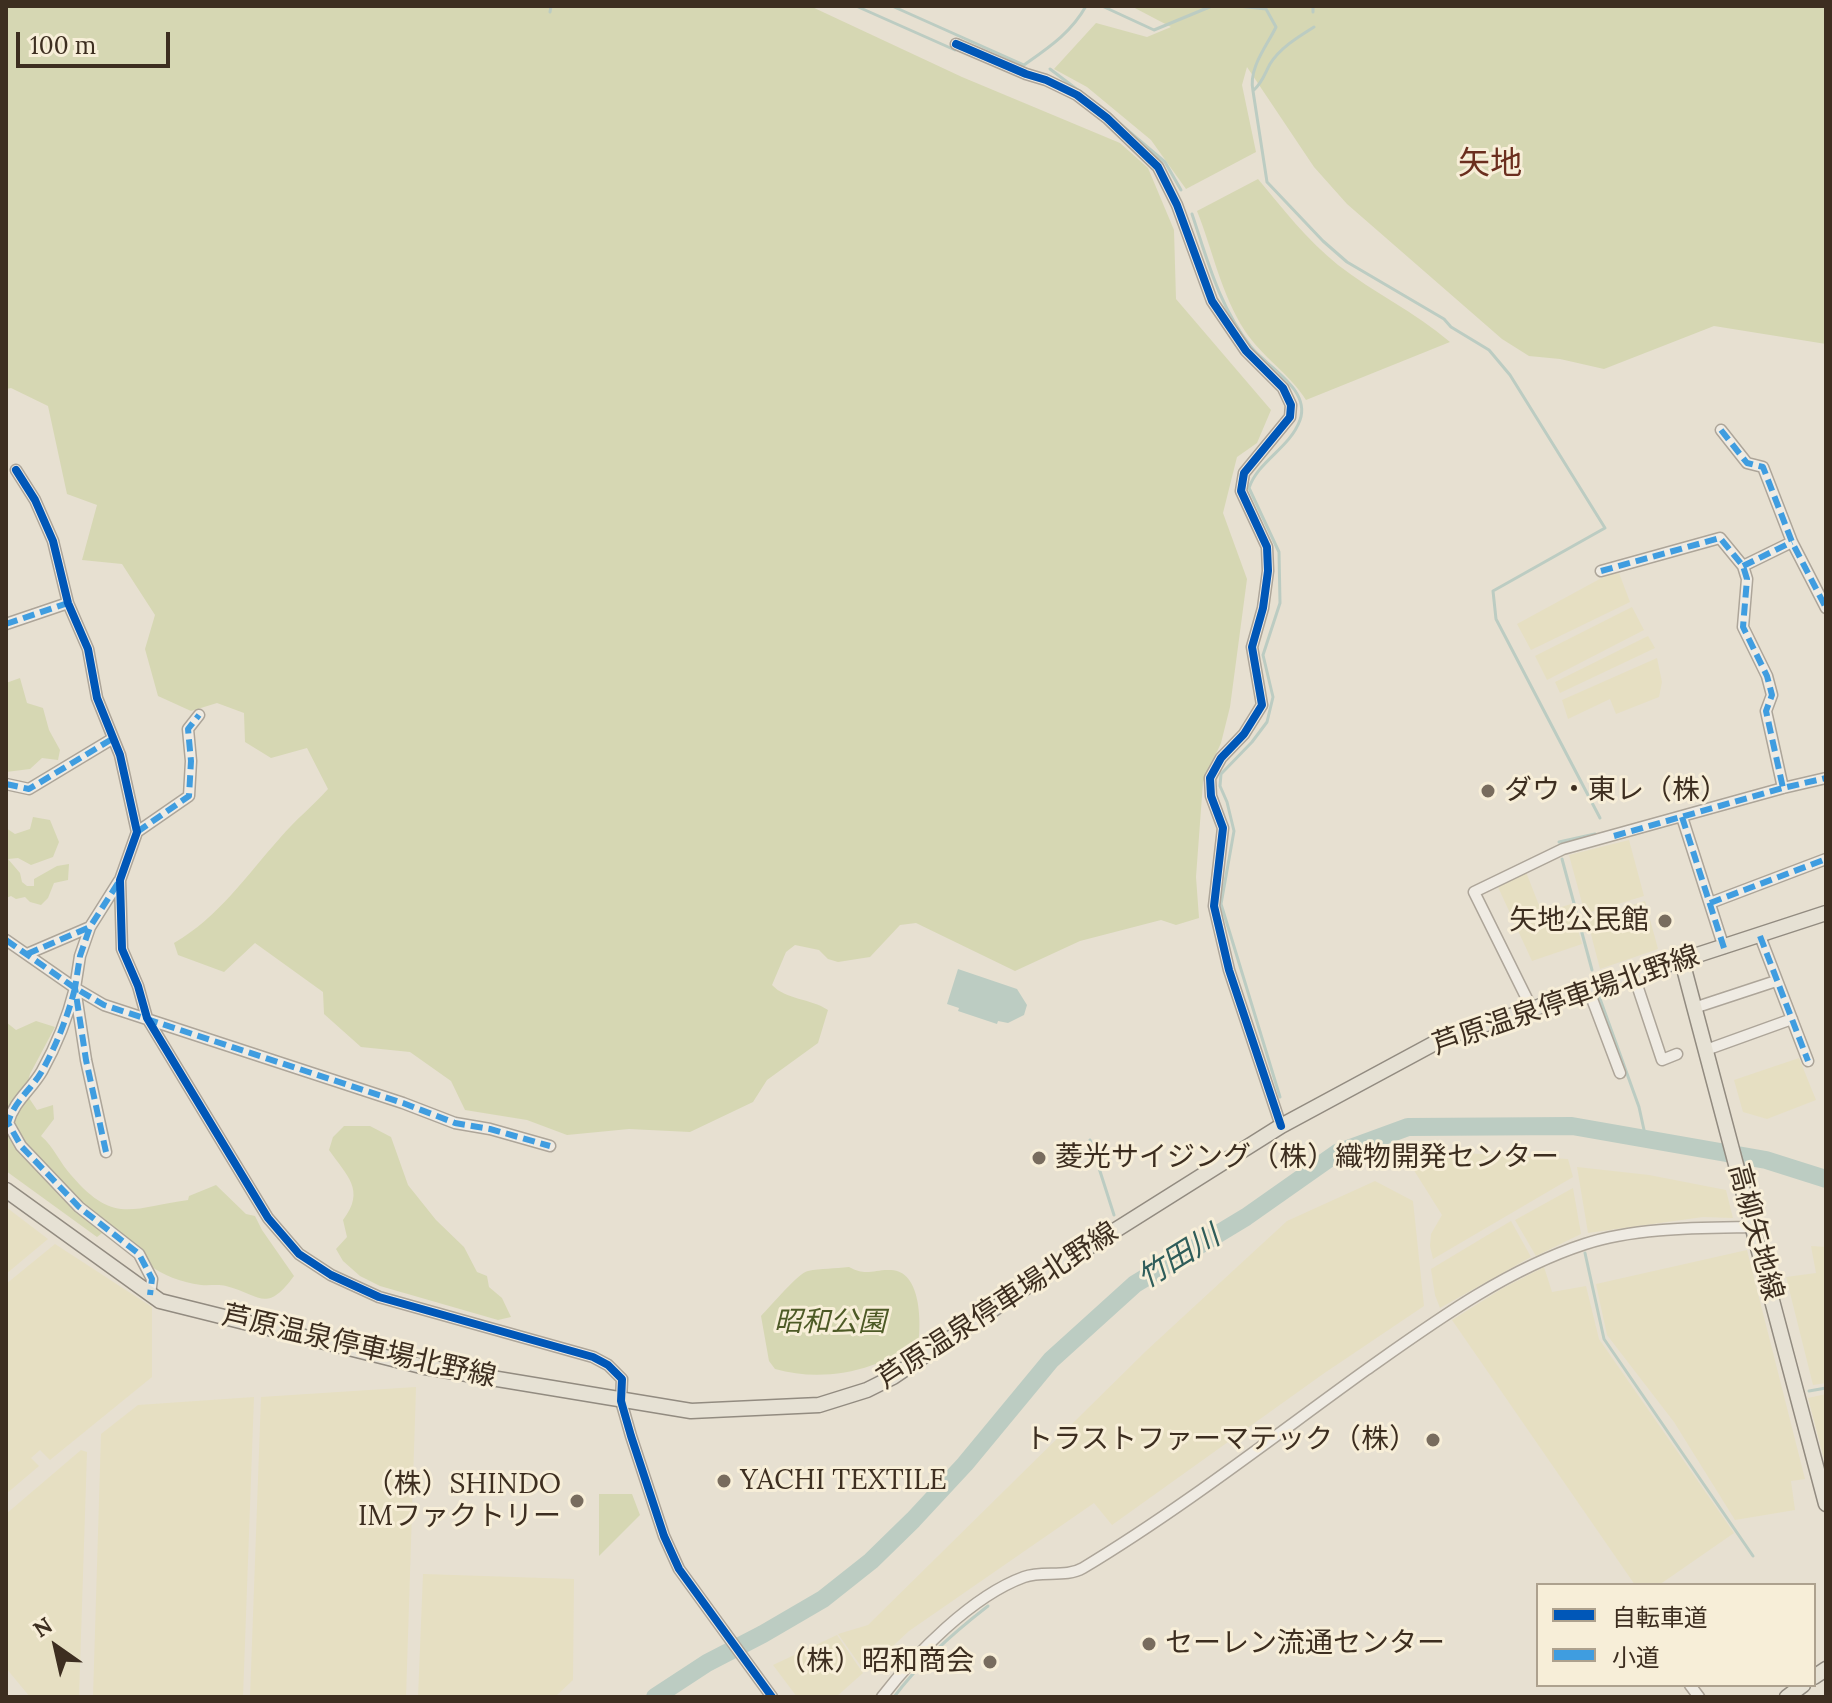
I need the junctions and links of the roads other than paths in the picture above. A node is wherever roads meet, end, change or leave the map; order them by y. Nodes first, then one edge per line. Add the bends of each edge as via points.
1 (956, 44) dead end
2 (1721, 430) dead end
3 (16, 470) dead end
4 (1792, 542) junction
5 (1743, 566) junction
6 (1601, 571) dead end
7 (68, 603) junction
8 (1826, 608) edge
9 (6, 624) edge
10 (199, 715) dead end
11 (112, 739) junction
12 (1826, 778) edge
13 (6, 784) edge
14 (1783, 788) junction
15 (1682, 817) junction
16 (137, 832) junction
17 (1826, 859) edge
18 (120, 880) junction
19 (1710, 903) junction
20 (1826, 913) edge
21 (90, 927) junction
22 (1760, 936) junction
23 (6, 940) edge
24 (1724, 948) junction
25 (27, 954) junction
26 (1682, 961) junction
27 (1634, 976) junction
28 (1776, 981) junction
29 (75, 988) junction
30 (1589, 991) junction
31 (1694, 1008) junction
32 (1532, 1009) junction
33 (147, 1018) junction
34 (1792, 1019) junction
35 (1706, 1050) junction
36 (1677, 1054) dead end
37 (1808, 1061) dead end
38 (1620, 1073) dead end
39 (1281, 1126) junction
40 (550, 1146) dead end
41 (106, 1152) dead end
42 (6, 1190) edge
43 (1754, 1227) junction
44 (150, 1295) junction
45 (621, 1401) junction
46 (1826, 1504) edge
47 (772, 1697) edge
48 (882, 1697) edge

1 - 39 street via 1077,95 1158,167 1212,301 1291,405 1290,417 1244,473 1241,491 1267,547 1263,608 1252,647 1262,705 1210,778 1223,828 1214,906 1229,970
2 - 4 street via 1747,463 1763,467
3 - 7 street via 53,541
4 - 5 street
4 - 8 street
5 - 6 street via 1720,538
5 - 14 street via 1743,627 1772,695 1766,711
7 - 9 street
7 - 11 street via 88,649
10 - 16 street via 188,729 189,796
11 - 13 street via 29,789
11 - 16 street
12 - 14 street
14 - 15 street
15 - 19 street
15 - 32 street via 1563,849 1474,892
16 - 18 street
17 - 19 street
18 - 21 street
18 - 33 street via 122,949
19 - 24 street
20 - 22 main road, 芦原温泉停車場北野線
21 - 25 street
21 - 29 street
22 - 24 main road, 芦原温泉停車場北野線
22 - 28 street
23 - 25 street
24 - 26 main road, 芦原温泉停車場北野線
25 - 29 street
26 - 27 main road, 芦原温泉停車場北野線
26 - 31 main road, 高柳矢地線
27 - 30 main road, 芦原温泉停車場北野線
27 - 36 street via 1662,1060
28 - 31 street
28 - 34 street
29 - 33 street via 104,1005
29 - 41 street
29 - 44 street via 41,1072 12,1108 8,1123 21,1146 79,1207 139,1254 152,1279
30 - 32 main road, 芦原温泉停車場北野線
30 - 38 street
31 - 35 main road, 高柳矢地線
32 - 39 main road, 芦原温泉停車場北野線 via 1446,1037
33 - 40 street via 455,1123
33 - 45 street via 268,1218 299,1254 379,1297 593,1357 622,1379
34 - 35 street
34 - 37 street
35 - 43 main road, 高柳矢地線
39 - 45 main road, 芦原温泉停車場北野線 via 867,1390 819,1405 730,1410 691,1411
42 - 44 main road, 芦原温泉停車場北野線
43 - 46 main road, 高柳矢地線
43 - 48 street via 1674,1228 1589,1243 1491,1288 1439,1318 1079,1570 1026,1576 999,1589 945,1629
44 - 45 main road, 芦原温泉停車場北野線 via 425,1367
45 - 47 street via 679,1569

